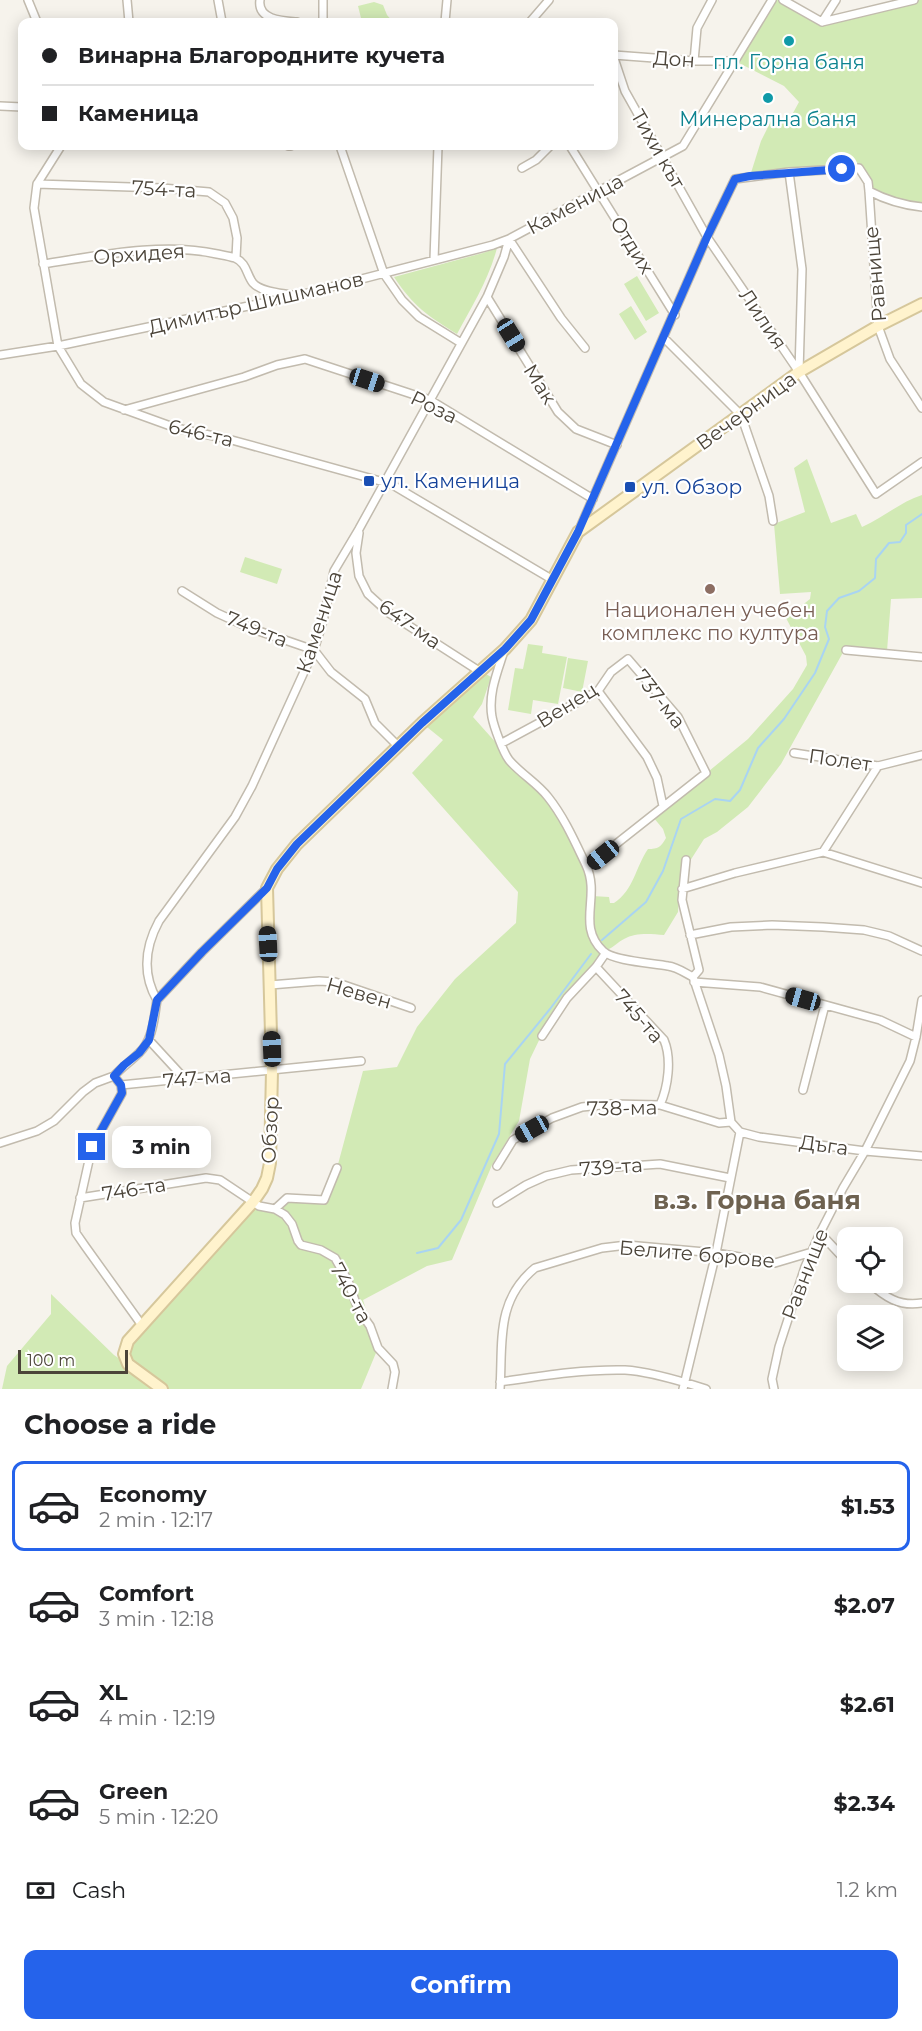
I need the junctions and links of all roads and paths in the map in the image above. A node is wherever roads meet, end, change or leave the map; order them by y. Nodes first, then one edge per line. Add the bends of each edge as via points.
1 (28, 0) edge
2 (127, 0) edge
3 (218, 0) edge
4 (260, 0) edge
5 (323, 0) edge
6 (447, 0) edge
7 (549, 0) edge
8 (712, 0) edge
9 (772, 0) edge
10 (783, 0) edge
11 (836, 0) edge
12 (914, 0) edge
13 (35, 18) edge
14 (129, 18) edge
15 (221, 18) edge
16 (271, 18) edge
17 (323, 18) edge
18 (445, 18) edge
19 (533, 18) edge
20 (822, 22) junction
21 (618, 56) edge
22 (694, 61) junction
23 (735, 61) junction
24 (618, 69) edge
25 (0, 106) edge
26 (18, 107) edge
27 (58, 150) edge
28 (341, 150) edge
29 (438, 150) edge
30 (546, 150) edge
31 (573, 150) edge
32 (662, 156) junction
33 (522, 168) dead end
34 (789, 172) junction
35 (37, 184) junction
36 (869, 190) junction
37 (599, 192) junction
38 (922, 207) edge
39 (707, 237) junction
40 (509, 239) junction
41 (236, 258) junction
42 (434, 260) junction
43 (43, 264) junction
44 (384, 274) junction
45 (296, 296) junction
46 (487, 297) junction
47 (922, 304) edge
48 (675, 315) junction
49 (878, 326) junction
50 (664, 338) junction
51 (461, 344) junction
52 (58, 346) junction
53 (585, 348) dead end
54 (0, 355) edge
55 (799, 372) junction
56 (430, 400) junction
57 (922, 408) edge
58 (123, 410) junction
59 (741, 415) junction
60 (616, 445) junction
61 (922, 462) edge
62 (385, 482) junction
63 (593, 499) junction
64 (773, 521) dead end
65 (359, 529) junction
66 (578, 532) junction
67 (553, 580) junction
68 (182, 591) dead end
69 (505, 649) junction
70 (314, 650) junction
71 (846, 650) dead end
72 (922, 657) edge
73 (628, 659) joint
74 (479, 671) junction
75 (598, 691) junction
76 (502, 743) junction
77 (398, 746) junction
78 (794, 753) dead end
79 (922, 755) edge
80 (878, 766) junction
81 (663, 806) junction
82 (823, 852) junction
83 (686, 860) dead end
84 (587, 867) junction
85 (922, 883) edge
86 (267, 888) junction
87 (682, 888) junction
88 (690, 935) junction
89 (922, 951) edge
90 (605, 954) junction
91 (596, 967) junction
92 (694, 979) junction
93 (270, 985) junction
94 (157, 1000) junction
95 (922, 1000) edge
96 (825, 1005) junction
97 (411, 1008) dead end
98 (542, 1036) dead end
99 (916, 1037) junction
100 (149, 1040) junction
101 (361, 1061) dead end
102 (273, 1071) junction
103 (114, 1076) junction
104 (184, 1078) junction
105 (121, 1085) junction
106 (803, 1090) dead end
107 (660, 1105) junction
108 (731, 1122) junction
109 (740, 1132) junction
110 (0, 1143) edge
111 (865, 1151) junction
112 (922, 1156) edge
113 (496, 1166) dead end
114 (337, 1168) dead end
115 (730, 1178) junction
116 (80, 1198) junction
117 (253, 1202) junction
118 (497, 1203) dead end
119 (275, 1209) junction
120 (820, 1233) junction
121 (837, 1251) edge
122 (812, 1252) junction
123 (716, 1253) junction
124 (882, 1293) edge
125 (922, 1303) edge
126 (141, 1324) junction
127 (500, 1385) edge
128 (684, 1385) edge
129 (162, 1389) edge
130 (392, 1389) edge
131 (706, 1389) edge
132 (774, 1389) edge

1 - 13 street
2 - 14 street
3 - 15 street
4 - 16 street via 264,15
5 - 17 street
6 - 18 street
7 - 19 street
8 - 22 street via 697,28
9 - 23 street, Каменица
10 - 20 street
11 - 20 street
12 - 20 street
21 - 22 street, Дон
22 - 23 street, Дон
23 - 32 street, Каменица via 683,146
24 - 32 street, Тихи кът via 625,91
25 - 26 street
27 - 35 street, 646-та
28 - 44 street
29 - 42 street
30 - 33 street
31 - 37 street, Отдих
32 - 37 street, Каменица
32 - 39 street, Тихи кът
34 - 36 street, Равнище via 859,168
34 - 39 street via 735,179
34 - 55 street via 802,269
35 - 41 street, 754-та via 209,192 225,203 233,218
35 - 43 street, 646-та via 34,208
36 - 38 street via 903,205
36 - 49 street, Равнище
37 - 40 street, Каменица
37 - 48 street, Отдих
39 - 48 street
39 - 55 street, Лилия
40 - 42 street, Димитър Шишманов
40 - 46 street, Каменица
40 - 53 street
41 - 43 street, Орхидея via 191,249 121,253
41 - 45 street via 245,265 254,284
42 - 44 street, Димитър Шишманов
43 - 52 street, 646-та
44 - 45 street, Димитър Шишманов
44 - 51 street via 419,317
45 - 52 street, Димитър Шишманов
46 - 51 street, Каменица
46 - 60 street, Мак via 558,412 576,429
47 - 49 street, Вечерница
48 - 50 street
49 - 55 street, Вечерница
49 - 57 street, Равнище via 890,359
50 - 59 street
50 - 60 street
51 - 56 street, Каменица
52 - 54 street, Димитър Шишманов
52 - 58 street, 646-та via 81,384 104,402
55 - 59 street, Вечерница
55 - 61 street, Лилия via 876,494
56 - 58 street, Роза via 305,359
56 - 62 street, Каменица
56 - 63 street, Роза
58 - 62 street, 646-та via 176,429 228,439
59 - 64 street via 769,496
59 - 66 street, Вечерница
60 - 63 street
62 - 65 street, Каменица
62 - 67 street, 646-та
63 - 66 street
65 - 70 street, Каменица via 334,570
65 - 74 street, 647-ма via 359,576 368,594 389,613
66 - 67 street
67 - 69 street via 531,620
68 - 70 street, 749-та via 250,628
69 - 74 street
69 - 76 street via 491,690 492,718
70 - 77 street, 749-та via 331,672 365,699 375,723
70 - 94 street, Каменица via 235,817 152,934 147,963 150,988
71 - 72 street
73 - 75 street, Венец via 611,672
73 - 81 street, 737-ма via 678,717 706,772
74 - 77 street
75 - 76 street, Венец
75 - 81 street via 647,757
76 - 84 street via 508,759 540,787 560,814
77 - 86 street via 297,844
78 - 80 street, Полет
79 - 80 street, Полет
80 - 82 street
81 - 84 street
82 - 85 street
82 - 87 street
83 - 87 street
84 - 90 street via 592,894 589,928 594,942
86 - 93 street, Обзор
86 - 94 street
87 - 88 street
88 - 89 street via 731,927 824,927 889,936
88 - 92 street via 699,970
90 - 91 street
90 - 92 street via 671,966
91 - 98 street via 567,998
91 - 107 street, 745-та via 664,1041 668,1051 665,1093
92 - 96 street via 760,987
92 - 108 street via 719,1055
93 - 97 street, Невен via 335,982
93 - 102 street, Обзор
94 - 100 street, Каменица
95 - 99 street, Равнище
96 - 99 street via 880,1020
96 - 106 street
99 - 111 street, Равнище via 909,1061
100 - 103 street
100 - 104 street
101 - 102 street, 747-ма
102 - 104 street, 747-ма
102 - 117 street, Обзор via 270,1163 267,1178
103 - 105 street
103 - 110 street via 95,1083 54,1121 37,1131
104 - 105 street, 747-ма
105 - 116 street via 122,1093 92,1147
107 - 108 street, 738-ма via 718,1122
107 - 113 street, 738-ма via 582,1107 552,1118 513,1140
108 - 109 street
109 - 111 street, Дъга
109 - 115 street
111 - 112 street, Дъга
111 - 120 street, Равнище
114 - 119 street via 324,1200 287,1198
115 - 118 street, 739-та via 660,1164 571,1170 546,1176
115 - 123 street
116 - 117 street, 746-та via 206,1178 220,1180
116 - 126 street via 76,1233
117 - 119 street, 740-та
117 - 126 street, Обзор
119 - 130 street, 740-та via 289,1218 301,1245 335,1258 378,1348 393,1364 396,1372
120 - 121 street
120 - 122 street, Равнище
122 - 123 street, Белите борове via 776,1263
122 - 132 street, Равнище via 779,1347 772,1379
123 - 127 street, Белите борове via 627,1245 602,1248 535,1268 515,1289 507,1305 501,1329
123 - 128 street
124 - 125 street via 910,1306
126 - 129 street, Обзор via 124,1354 128,1364
127 - 128 street via 583,1371 627,1370
128 - 131 street

